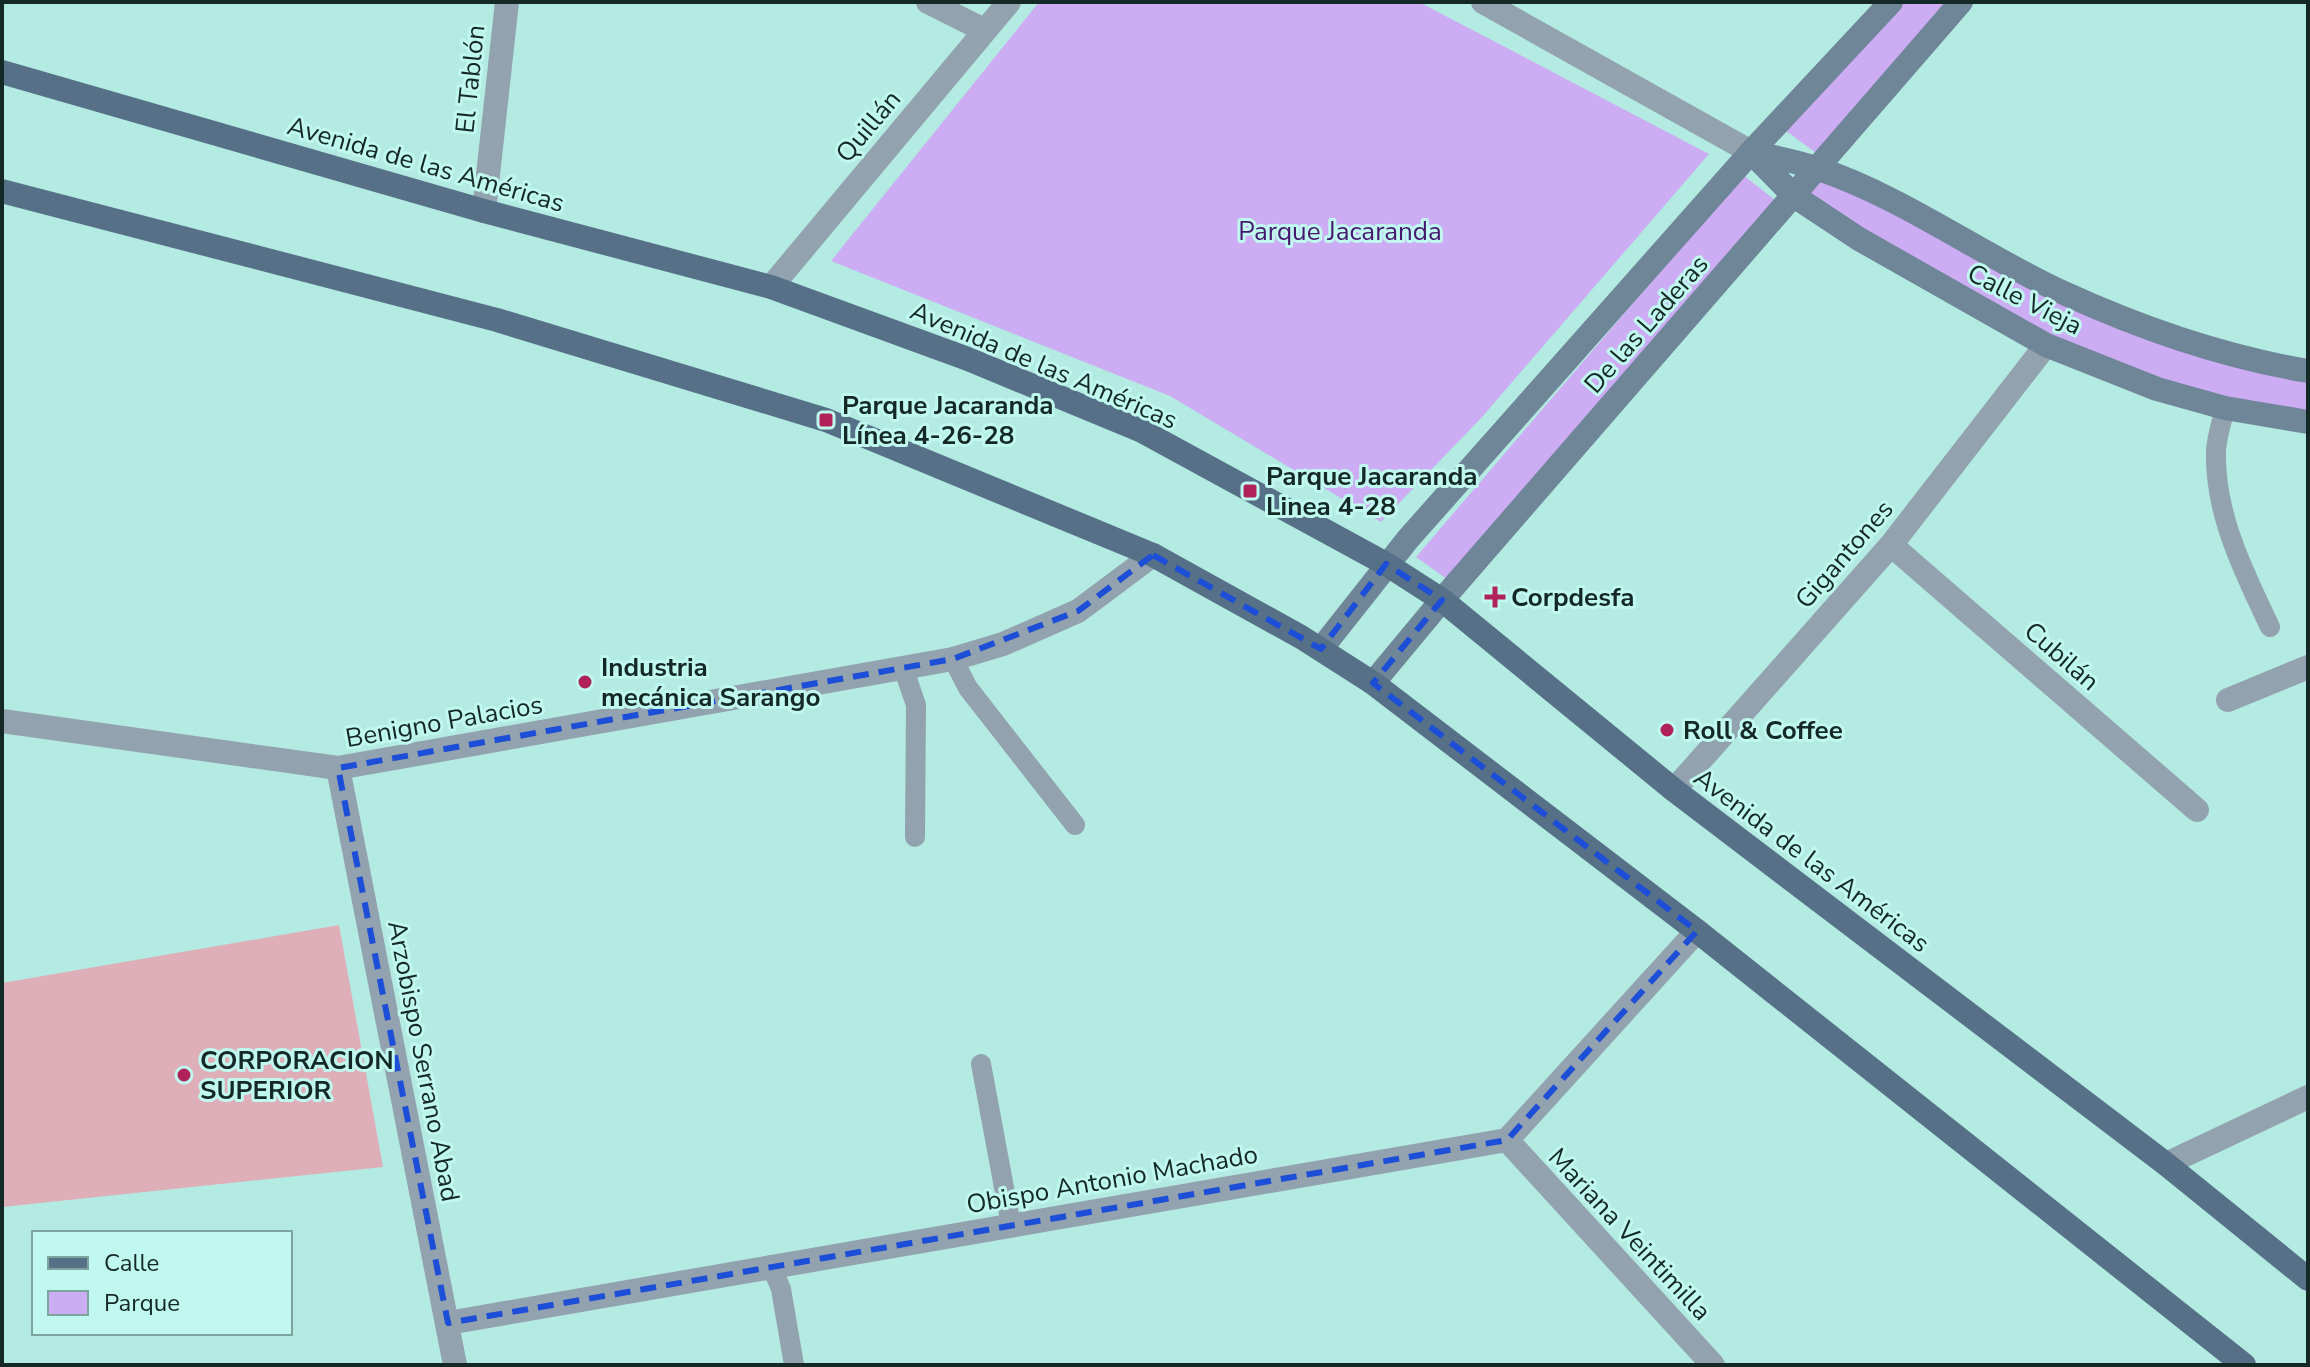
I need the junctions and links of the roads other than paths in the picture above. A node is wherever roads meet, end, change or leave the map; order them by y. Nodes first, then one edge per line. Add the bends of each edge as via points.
1 (507, 2) edge
2 (928, 2) edge
3 (1009, 2) edge
4 (1483, 2) edge
5 (1891, 2) edge
6 (1961, 2) edge
7 (984, 30) junction
8 (2, 72) edge
9 (1751, 152) junction
10 (1818, 168) junction
11 (2, 191) edge
12 (1794, 196) junction
13 (484, 211) junction
14 (771, 287) junction
15 (2046, 345) junction
16 (2308, 371) edge
17 (2225, 408) junction
18 (2308, 422) edge
19 (1891, 545) junction
20 (1153, 555) junction
21 (1386, 564) junction
22 (1442, 600) junction
23 (2270, 627) dead end
24 (1321, 649) junction
25 (953, 659) junction
26 (2308, 667) edge
27 (904, 670) junction
28 (1373, 683) junction
29 (2228, 700) dead end
30 (2, 721) edge
31 (338, 768) junction
32 (1674, 790) junction
33 (2197, 810) dead end
34 (1075, 825) dead end
35 (915, 837) dead end
36 (1697, 931) junction
37 (981, 1064) dead end
38 (2308, 1097) edge
39 (1507, 1140) junction
40 (2166, 1164) junction
41 (1011, 1225) junction
42 (771, 1265) junction
43 (2308, 1279) edge
44 (448, 1323) junction
45 (455, 1365) edge
46 (794, 1365) edge
47 (1713, 1365) edge
48 (2244, 1365) edge

1 - 13 street, El Tablón
2 - 7 street
3 - 7 street, Quillán
4 - 9 street, Calle Vieja
5 - 9 main road, De las Laderas
6 - 10 main road, De las Laderas
7 - 14 street, Quillán
8 - 13 main road, Avenida de las Américas
9 - 10 main road, Calle Vieja
9 - 12 main road, Calle Vieja
9 - 21 main road, De las Laderas
10 - 12 main road, De las Laderas
10 - 16 main road, Calle Vieja via 2065,293 2154,330 2224,353
11 - 20 main road via 497,320 826,420
12 - 15 main road, Calle Vieja
12 - 22 main road, De las Laderas
13 - 14 main road, Avenida de las Américas
14 - 21 main road, Avenida de las Américas via 968,359 1142,431
15 - 17 main road, Calle Vieja via 2157,389
15 - 19 street, Gigantones
17 - 18 main road, Calle Vieja
17 - 23 lane via 2216,449 2220,498 2236,555
19 - 32 street, Gigantones
19 - 33 street, Cubilán
20 - 24 main road
20 - 25 street, Benigno Palacios via 1078,611
21 - 22 main road, Avenida de las Américas
21 - 24 main road, De las Laderas
22 - 28 main road, De las Laderas
22 - 32 main road, Avenida de las Américas
24 - 28 main road
25 - 27 street, Benigno Palacios
25 - 34 lane via 968,688
26 - 29 street
27 - 31 street, Benigno Palacios
27 - 35 lane via 916,705
28 - 36 main road
30 - 31 street, Benigno Palacios
31 - 44 street, Arzobispo Serrano Abad
32 - 40 main road, Avenida de las Américas
36 - 39 street
36 - 48 main road
37 - 41 lane
38 - 40 street
39 - 41 street, Obispo Antonio Machado
39 - 47 street, Mariana Veintimilla
40 - 43 main road, Avenida de las Américas
41 - 42 street, Obispo Antonio Machado
42 - 44 street, Obispo Antonio Machado
42 - 46 lane via 781,1289
44 - 45 street, Arzobispo Serrano Abad

